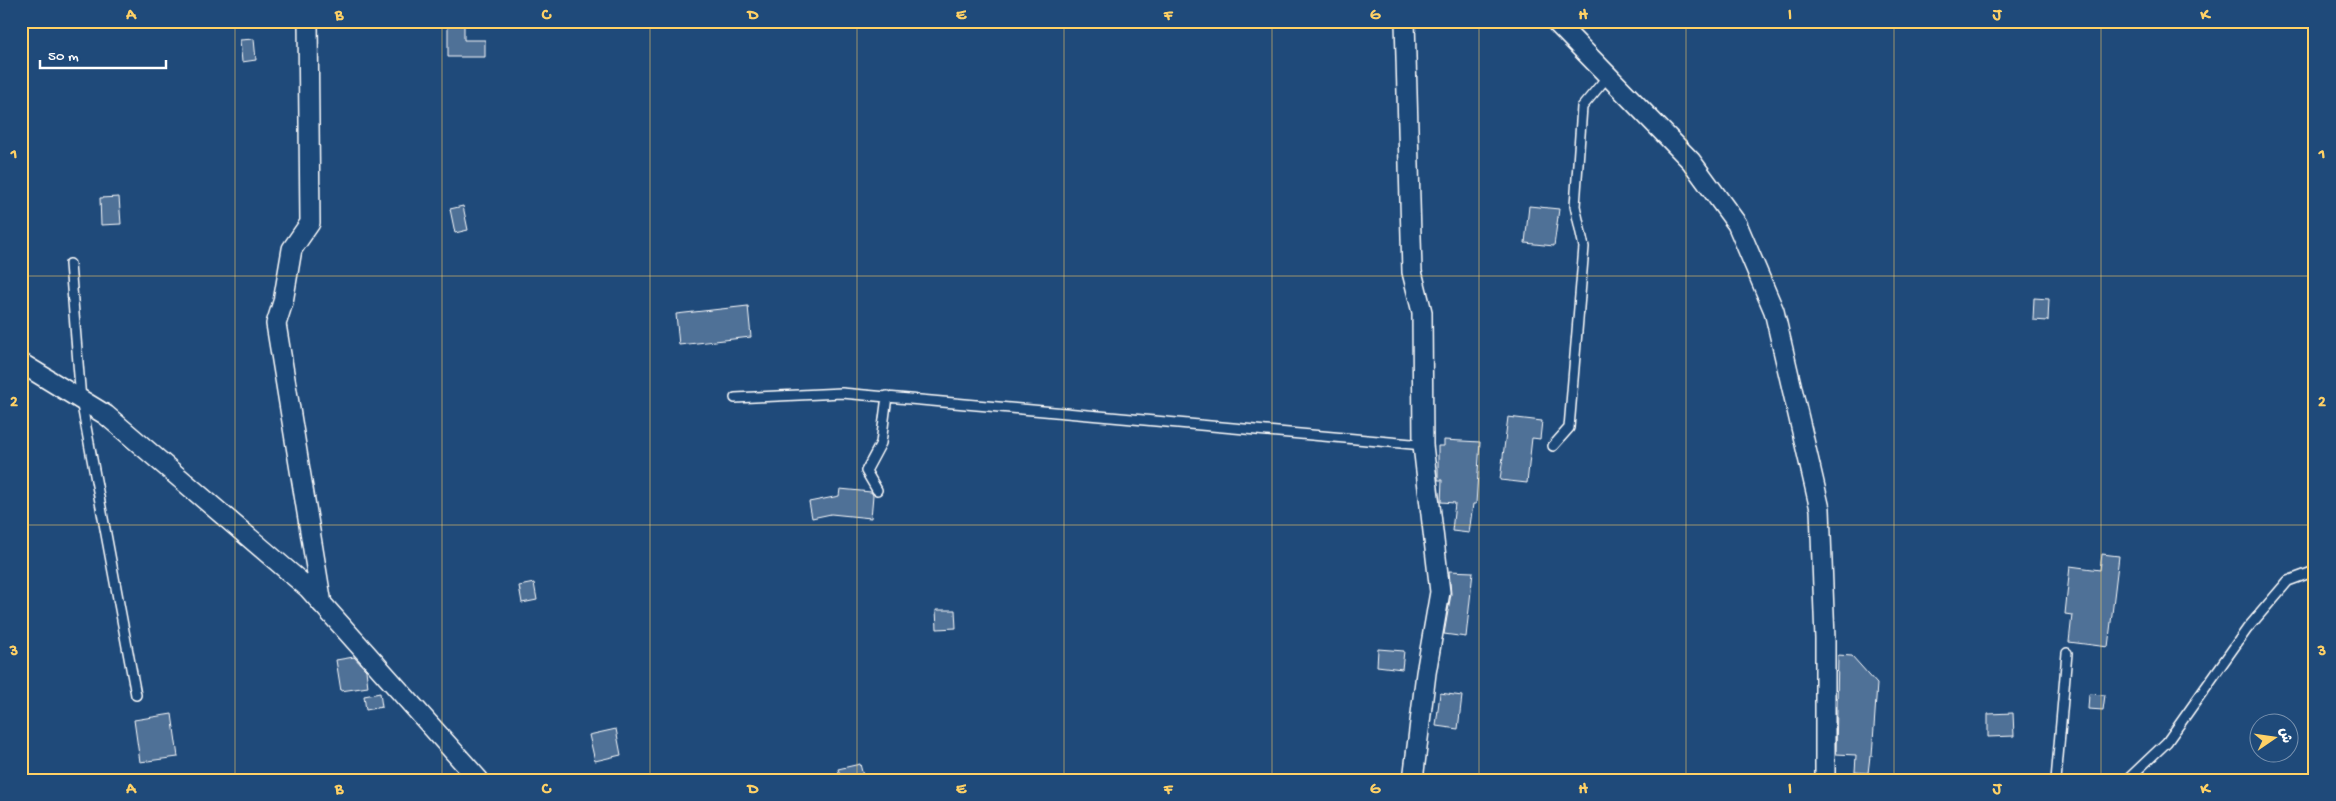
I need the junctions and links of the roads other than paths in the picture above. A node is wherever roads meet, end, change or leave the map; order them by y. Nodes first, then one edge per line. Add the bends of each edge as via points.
1 (308, 21) edge
2 (1405, 21) edge
3 (1555, 21) edge
4 (1608, 76) junction
5 (70, 264) dead end
6 (21, 363) edge
7 (886, 396) junction
8 (735, 398) dead end
9 (81, 400) junction
10 (1423, 445) junction
11 (1553, 446) dead end
12 (878, 490) dead end
13 (2315, 571) edge
14 (322, 604) junction
15 (2067, 653) dead end
16 (136, 695) dead end
17 (479, 780) edge
18 (1413, 780) edge
19 (1825, 780) edge
20 (2056, 780) edge
21 (2127, 780) edge

1 - 14 street via 310,223 292,249 276,324
2 - 10 street via 1412,272 1422,312
3 - 4 street
4 - 11 lane via 1582,107 1575,206 1584,257 1569,428
4 - 19 street via 1690,161 1737,224 1774,311 1820,509 1825,639
5 - 9 lane
6 - 9 street
7 - 8 lane via 842,392
7 - 10 lane
7 - 12 lane via 882,443 866,472
9 - 14 street via 106,415 308,588
9 - 16 lane
10 - 18 street via 1440,592
13 - 21 lane via 2288,581 2247,629 2168,742
14 - 17 street
15 - 20 lane

